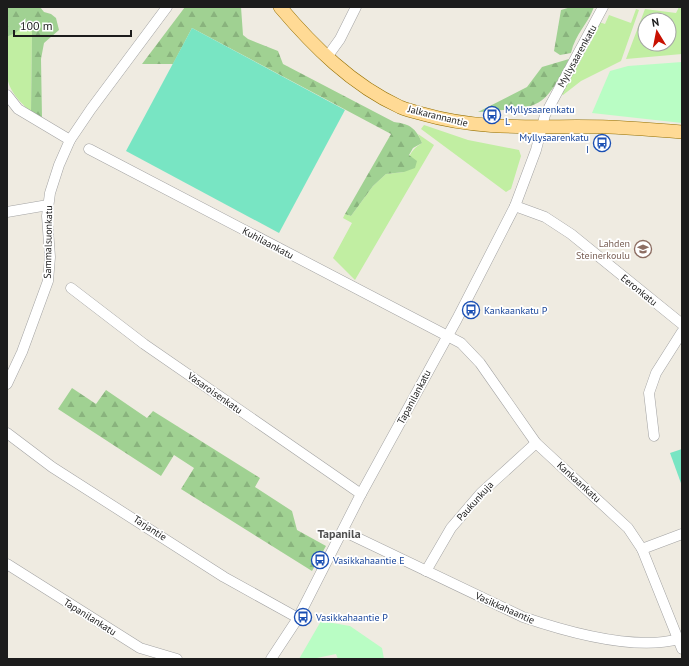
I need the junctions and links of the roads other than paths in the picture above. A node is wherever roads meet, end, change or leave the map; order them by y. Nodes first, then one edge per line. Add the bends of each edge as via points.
1 (167, 7) edge
2 (280, 7) edge
3 (356, 7) edge
4 (603, 7) edge
5 (327, 57) junction
6 (7, 95) edge
7 (541, 128) junction
8 (682, 132) edge
9 (70, 140) junction
10 (89, 149) dead end
11 (48, 205) junction
12 (515, 206) junction
13 (7, 212) edge
14 (71, 288) dead end
15 (682, 324) edge
16 (682, 332) edge
17 (447, 336) junction
18 (7, 384) edge
19 (7, 433) edge
20 (654, 436) dead end
21 (536, 443) junction
22 (362, 494) junction
23 (343, 531) junction
24 (682, 534) edge
25 (642, 549) junction
26 (7, 564) edge
27 (426, 571) junction
28 (298, 618) junction
29 (680, 644) edge
30 (177, 659) edge
31 (271, 659) edge

1 - 9 street, Sammalsuonkatu
2 - 5 main road, Jalkarannantie
3 - 5 street via 340,39
4 - 7 street, Myllysaarenkatu via 545,115
5 - 7 main road, Jalkarannantie via 373,92 401,107 463,124
6 - 9 street via 18,109
7 - 8 main road, Jalkarannantie via 609,127
7 - 12 street, Tapanilankatu via 536,150
9 - 11 street, Sammalsuonkatu via 54,179
10 - 17 street, Kuhilaankatu
11 - 13 street
11 - 18 street, Sammalsuonkatu via 48,281 22,352
12 - 15 street, Eeronkatu via 545,217 571,234
12 - 17 street, Tapanilankatu
14 - 22 street, Vasaroisenkatu via 144,344
16 - 20 street via 656,373 649,393
17 - 21 street, Kankaankatu via 471,352 516,411
17 - 22 street, Tapanilankatu
19 - 28 street, Tarjantie via 52,467 224,577
21 - 25 street, Kankaankatu via 628,528
21 - 27 street, Paukunkuja via 491,482 465,511 451,528
22 - 23 street, Tapanilankatu
23 - 27 street, Vasikkahaantie
23 - 28 street, Tapanilankatu
24 - 25 street
25 - 29 street, Kankaankatu
26 - 30 street, Tapanilankatu via 140,648
27 - 29 street, Vasikkahaantie via 523,617 550,626 597,637 642,643
28 - 31 street, Tapanilankatu

